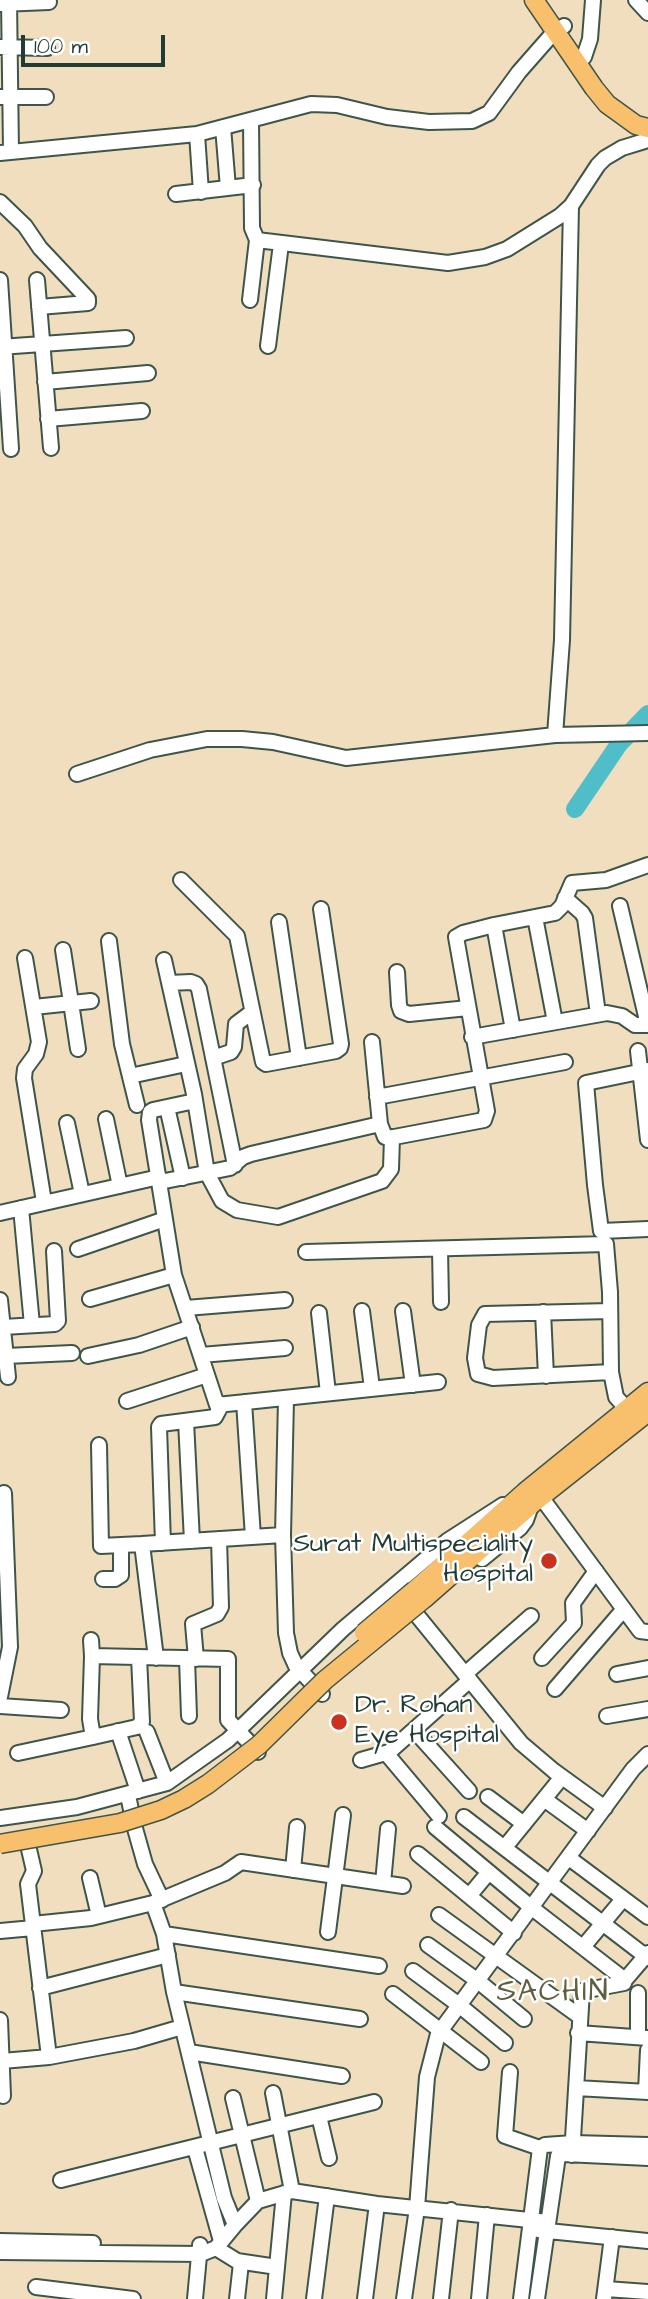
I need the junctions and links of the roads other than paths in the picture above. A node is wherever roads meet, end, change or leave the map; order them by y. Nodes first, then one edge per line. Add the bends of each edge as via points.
1 (534, 0) edge
2 (546, 0) edge
3 (593, 0) edge
4 (636, 0) edge
5 (49, 2) dead end
6 (6, 3) edge
7 (648, 13) edge
8 (559, 29) junction
9 (5, 47) edge
10 (47, 48) dead end
11 (584, 57) junction
12 (5, 97) edge
13 (46, 97) dead end
14 (251, 120) junction
15 (648, 123) edge
16 (223, 127) junction
17 (197, 134) junction
18 (5, 152) edge
19 (253, 185) junction
20 (228, 188) junction
21 (201, 192) junction
22 (176, 194) dead end
23 (0, 202) edge
24 (571, 206) junction
25 (257, 240) junction
26 (281, 244) junction
27 (0, 280) edge
28 (37, 280) dead end
29 (250, 300) dead end
30 (39, 307) junction
31 (126, 338) dead end
32 (41, 346) junction
33 (268, 346) dead end
34 (3, 347) edge
35 (148, 373) dead end
36 (45, 382) junction
37 (142, 411) dead end
38 (48, 419) junction
39 (51, 448) dead end
40 (12, 449) dead end
41 (648, 733) edge
42 (555, 735) junction
43 (77, 774) dead end
44 (648, 865) edge
45 (181, 880) dead end
46 (565, 898) junction
47 (620, 905) dead end
48 (320, 909) dead end
49 (534, 917) junction
50 (279, 922) dead end
51 (494, 925) junction
52 (109, 941) dead end
53 (62, 950) dead end
54 (25, 958) dead end
55 (164, 960) dead end
56 (397, 972) dead end
57 (169, 983) junction
58 (90, 1001) dead end
59 (71, 1003) junction
60 (34, 1007) junction
61 (468, 1008) junction
62 (252, 1012) junction
63 (598, 1014) junction
64 (555, 1022) junction
65 (648, 1025) edge
66 (513, 1030) junction
67 (472, 1038) junction
68 (372, 1042) dead end
69 (78, 1049) dead end
70 (638, 1051) dead end
71 (299, 1058) junction
72 (565, 1062) dead end
73 (214, 1064) junction
74 (187, 1069) junction
75 (644, 1071) edge
76 (130, 1076) junction
77 (481, 1079) junction
78 (377, 1097) junction
79 (195, 1101) junction
80 (137, 1105) dead end
81 (167, 1107) junction
82 (106, 1119) dead end
83 (67, 1123) dead end
84 (647, 1123) edge
85 (380, 1124) junction
86 (392, 1137) junction
87 (648, 1140) edge
88 (235, 1165) junction
89 (207, 1172) junction
90 (183, 1178) junction
91 (159, 1180) junction
92 (120, 1186) junction
93 (82, 1194) junction
94 (44, 1202) junction
95 (21, 1208) junction
96 (0, 1213) edge
97 (165, 1219) junction
98 (648, 1229) edge
99 (605, 1237) junction
100 (78, 1249) dead end
101 (440, 1249) junction
102 (54, 1251) dead end
103 (306, 1252) dead end
104 (174, 1275) junction
105 (90, 1299) dead end
106 (0, 1300) edge
107 (285, 1300) dead end
108 (441, 1302) dead end
109 (186, 1308) junction
110 (362, 1311) dead end
111 (403, 1311) dead end
112 (610, 1311) junction
113 (543, 1312) junction
114 (319, 1313) dead end
115 (32, 1325) junction
116 (192, 1327) junction
117 (2, 1331) edge
118 (285, 1348) dead end
119 (72, 1353) dead end
120 (201, 1355) junction
121 (6, 1356) junction
122 (88, 1356) dead end
123 (611, 1372) junction
124 (207, 1375) junction
125 (546, 1376) junction
126 (8, 1377) dead end
127 (438, 1382) dead end
128 (412, 1385) junction
129 (372, 1388) junction
130 (648, 1392) edge
131 (328, 1393) junction
132 (286, 1399) junction
133 (127, 1401) dead end
134 (244, 1402) junction
135 (222, 1404) junction
136 (627, 1409) junction
137 (648, 1412) edge
138 (186, 1421) junction
139 (99, 1445) dead end
140 (4, 1493) dead end
141 (534, 1496) junction
142 (283, 1535) junction
143 (253, 1537) junction
144 (219, 1539) junction
145 (192, 1541) junction
146 (163, 1543) junction
147 (142, 1544) junction
148 (121, 1545) junction
149 (596, 1571) junction
150 (103, 1579) dead end
151 (420, 1594) junction
152 (624, 1609) junction
153 (416, 1614) junction
154 (531, 1616) dead end
155 (648, 1632) edge
156 (91, 1640) dead end
157 (92, 1656) junction
158 (139, 1657) junction
159 (156, 1658) junction
160 (542, 1658) dead end
161 (192, 1659) junction
162 (648, 1668) edge
163 (299, 1671) junction
164 (617, 1674) dead end
165 (468, 1677) junction
166 (555, 1689) dead end
167 (322, 1694) junction
168 (0, 1697) edge
169 (0, 1706) edge
170 (648, 1709) edge
171 (61, 1710) dead end
172 (189, 1716) dead end
173 (607, 1716) dead end
174 (414, 1730) junction
175 (118, 1731) junction
176 (239, 1731) junction
177 (148, 1732) dead end
178 (93, 1737) junction
179 (258, 1752) junction
180 (18, 1753) dead end
181 (386, 1753) junction
182 (648, 1754) edge
183 (361, 1760) dead end
184 (562, 1777) junction
185 (167, 1783) junction
186 (469, 1791) dead end
187 (133, 1793) junction
188 (488, 1797) dead end
189 (544, 1800) junction
190 (605, 1808) junction
191 (343, 1815) dead end
192 (464, 1817) dead end
193 (0, 1820) edge
194 (524, 1824) junction
195 (134, 1825) junction
196 (297, 1828) dead end
197 (388, 1829) dead end
198 (588, 1831) junction
199 (28, 1845) junction
200 (0, 1846) edge
201 (505, 1847) junction
202 (418, 1854) dead end
203 (569, 1858) junction
204 (293, 1870) junction
205 (489, 1872) junction
206 (336, 1876) junction
207 (90, 1878) dead end
208 (383, 1883) junction
209 (550, 1883) junction
210 (403, 1886) dead end
211 (469, 1896) junction
212 (623, 1899) junction
213 (158, 1902) junction
214 (532, 1908) junction
215 (439, 1914) dead end
216 (99, 1916) junction
217 (648, 1917) edge
218 (602, 1923) junction
219 (33, 1926) junction
220 (0, 1931) edge
221 (328, 1932) dead end
222 (514, 1933) junction
223 (164, 1934) junction
224 (428, 1945) dead end
225 (583, 1947) junction
226 (168, 1955) junction
227 (647, 1955) edge
228 (496, 1957) junction
229 (379, 1966) dead end
230 (413, 1971) dead end
231 (625, 1980) junction
232 (478, 1981) junction
233 (40, 1988) junction
234 (174, 1992) junction
235 (638, 1993) dead end
236 (393, 1994) dead end
237 (460, 2005) junction
238 (579, 2016) junction
239 (360, 2019) dead end
240 (524, 2019) dead end
241 (0, 2020) edge
242 (182, 2027) junction
243 (440, 2030) junction
244 (578, 2033) junction
245 (643, 2037) edge
246 (505, 2043) dead end
247 (648, 2050) edge
248 (189, 2052) junction
249 (48, 2057) junction
250 (2, 2060) junction
251 (481, 2062) dead end
252 (510, 2072) dead end
253 (342, 2076) dead end
254 (576, 2088) junction
255 (647, 2091) edge
256 (272, 2093) dead end
257 (4, 2096) dead end
258 (233, 2098) dead end
259 (374, 2102) dead end
260 (319, 2116) junction
261 (279, 2127) junction
262 (242, 2136) junction
263 (212, 2144) junction
264 (648, 2146) edge
265 (195, 2148) junction
266 (540, 2148) junction
267 (572, 2149) junction
268 (329, 2158) dead end
269 (648, 2158) edge
270 (61, 2180) dead end
271 (288, 2192) junction
272 (327, 2196) junction
273 (258, 2201) junction
274 (377, 2204) junction
275 (417, 2208) junction
276 (451, 2210) junction
277 (487, 2215) junction
278 (234, 2225) junction
279 (531, 2225) junction
280 (547, 2227) junction
281 (612, 2238) junction
282 (0, 2241) edge
283 (648, 2241) edge
284 (210, 2247) junction
285 (135, 2249) junction
286 (0, 2252) edge
287 (241, 2263) junction
288 (277, 2267) junction
289 (42, 2292) edge
290 (648, 2292) edge
291 (605, 2294) edge
292 (80, 2296) edge
293 (123, 2298) edge
294 (195, 2299) edge
295 (237, 2299) edge
296 (274, 2299) edge
297 (314, 2299) edge
298 (365, 2299) edge
299 (404, 2299) edge
300 (441, 2299) edge
301 (479, 2299) edge
302 (521, 2299) edge
303 (537, 2299) edge

1 - 8 main road
2 - 8 main road
3 - 11 street
4 - 7 street
5 - 6 street
6 - 9 street
8 - 11 main road
8 - 14 street via 489,113 472,121 429,122 323,104
8 - 15 main road via 607,104 636,125
9 - 10 street
9 - 12 street
11 - 15 main road via 606,89
12 - 13 street
12 - 18 street
14 - 16 street
14 - 19 street
15 - 24 street via 598,165
16 - 17 street
16 - 20 street
17 - 18 street
17 - 21 street
19 - 20 street
19 - 25 street via 252,228
20 - 21 street
21 - 22 street
23 - 30 street via 88,299 88,303
24 - 26 street via 507,249 465,261 416,260
24 - 42 street via 562,640
25 - 26 street
25 - 29 street
26 - 33 street
27 - 34 street
28 - 30 street
30 - 32 street
31 - 32 street
32 - 34 street
32 - 36 street
34 - 40 street
35 - 36 street
36 - 38 street
37 - 38 street
38 - 39 street
41 - 42 street
42 - 43 street via 346,758 273,742 207,739 150,750
44 - 46 street via 607,880 572,883
45 - 62 street via 237,936
46 - 49 street via 555,913
46 - 63 street via 584,918
47 - 65 street
48 - 71 street via 341,1044 336,1051
49 - 51 street
49 - 64 street
50 - 71 street
51 - 61 street via 456,937
51 - 66 street
52 - 76 street
53 - 59 street
54 - 60 street
55 - 57 street
56 - 61 street via 401,1011
57 - 73 street via 196,984
57 - 74 street
58 - 59 street
59 - 60 street
59 - 69 street
60 - 94 street via 38,1048 27,1063 24,1078
61 - 67 street
62 - 71 street via 262,1062
62 - 73 street via 236,1024 231,1052
63 - 64 street
63 - 65 street
64 - 66 street
66 - 67 street
67 - 77 street
68 - 78 street
70 - 75 street
72 - 77 street
73 - 74 street
73 - 88 street
74 - 76 street
74 - 79 street
75 - 84 street
75 - 99 street via 586,1083 595,1185
76 - 80 street
77 - 78 street
77 - 86 street via 487,1111 484,1120
78 - 85 street
79 - 81 street
79 - 89 street
81 - 90 street
81 - 91 street via 149,1115
82 - 92 street
83 - 93 street
84 - 87 street
85 - 86 street via 385,1137
85 - 88 street via 251,1154
86 - 89 street via 391,1169 382,1181 278,1217 228,1205
88 - 89 street
89 - 90 street
90 - 91 street
91 - 92 street
91 - 97 street
92 - 93 street
93 - 94 street
94 - 95 street
95 - 96 street
95 - 115 street
97 - 100 street
97 - 104 street
98 - 99 street
99 - 101 street
99 - 112 street
101 - 103 street
101 - 108 street
102 - 115 street via 58,1321
104 - 105 street
104 - 109 street
106 - 117 street
107 - 109 street
109 - 116 street
110 - 129 street
111 - 128 street
112 - 113 street
112 - 123 street
113 - 125 street
113 - 125 street via 485,1314 475,1358 478,1374 493,1378
114 - 131 street
115 - 117 street
116 - 120 street
116 - 122 street
117 - 121 street
118 - 120 street
119 - 121 street
120 - 124 street
121 - 126 street
123 - 125 street
123 - 136 street via 616,1397
124 - 133 street
124 - 135 street via 217,1405
127 - 128 street
128 - 129 street
129 - 131 street
130 - 136 main road
131 - 132 street
132 - 134 street
132 - 142 street
134 - 135 street
134 - 143 street
135 - 138 street via 215,1417
136 - 141 main road
137 - 141 main road
138 - 145 street
138 - 146 street via 159,1427
139 - 148 street via 101,1546
140 - 168 street via 10,1647
141 - 149 street
141 - 151 main road
141 - 153 street via 520,1528
141 - 163 street via 447,1541
142 - 143 street
142 - 163 street via 286,1633
143 - 144 street
144 - 145 street
144 - 161 street via 220,1606 217,1614 193,1624
145 - 146 street
146 - 147 street
147 - 148 street
147 - 159 street
148 - 150 street via 121,1575
149 - 152 street
149 - 160 street via 573,1603 573,1623
151 - 193 main road, bridge via 324,1667 238,1753 173,1796 74,1824
151 - 200 main road, bridge via 259,1745 184,1799 120,1823
152 - 155 street via 640,1631
152 - 166 street
153 - 165 street
153 - 167 street
154 - 165 street
156 - 157 street
157 - 158 street
157 - 178 street
158 - 159 street
158 - 175 street via 142,1722
159 - 161 street
161 - 172 street
161 - 176 street via 228,1659 228,1720
162 - 164 street
163 - 167 street
163 - 176 street
165 - 174 street
165 - 184 street via 521,1743
167 - 179 street
169 - 171 street
170 - 173 street
174 - 181 street
174 - 186 street
175 - 178 street
175 - 187 street
176 - 179 street
176 - 185 street
177 - 185 street
178 - 180 street
179 - 195 street via 217,1786
181 - 183 street
181 - 205 street via 437,1821
182 - 190 street
184 - 189 street
184 - 190 street
185 - 187 street
187 - 193 street
187 - 195 street
188 - 194 street
189 - 194 street
189 - 198 street
190 - 198 street
191 - 206 street
192 - 201 street
194 - 201 street
195 - 199 street
195 - 213 street
196 - 204 street
197 - 208 street
198 - 203 street
199 - 200 street
199 - 219 street via 34,1871 28,1884
201 - 209 street
202 - 211 street
203 - 209 street
203 - 212 street
204 - 206 street
204 - 213 street via 241,1862
205 - 211 street
205 - 214 street
206 - 208 street
206 - 221 street
207 - 216 street
208 - 210 street
209 - 214 street
209 - 218 street
211 - 222 street
212 - 217 street
212 - 218 street
213 - 216 street
213 - 223 street
214 - 222 street
214 - 225 street
215 - 228 street
216 - 219 street
218 - 225 street
218 - 227 street
219 - 220 street
219 - 233 street
222 - 228 street
223 - 226 street
223 - 229 street
224 - 232 street
225 - 231 street
226 - 233 street
226 - 234 street
227 - 231 street
228 - 232 street
228 - 238 street
230 - 237 street
231 - 238 street via 582,1991
232 - 237 street
232 - 240 street
233 - 249 street
234 - 239 street
234 - 242 street
235 - 245 street
236 - 243 street
237 - 243 street
237 - 246 street
238 - 244 street
241 - 250 street
242 - 248 street
242 - 249 street
243 - 251 street
243 - 275 street via 427,2077
244 - 245 street
244 - 254 street
247 - 255 street
248 - 253 street
248 - 263 street
249 - 250 street
250 - 257 street
252 - 266 street via 505,2136
254 - 255 street
254 - 267 street
256 - 261 street
258 - 262 street
259 - 260 street
260 - 261 street
260 - 268 street
261 - 262 street
261 - 271 street
262 - 263 street
262 - 273 street
263 - 265 street
263 - 278 street
264 - 267 street
265 - 270 street
265 - 284 street
266 - 267 street
266 - 279 street
267 - 269 street
267 - 280 street via 556,2162
271 - 272 street
271 - 273 street
271 - 288 street
272 - 274 street
272 - 297 street
273 - 278 street
274 - 275 street
274 - 298 street
275 - 276 street
275 - 299 street
276 - 277 street
276 - 300 street
277 - 279 street
277 - 301 street
278 - 284 street
279 - 280 street
279 - 302 street
280 - 281 street
280 - 303 street
281 - 283 street
281 - 291 street
282 - 285 street
284 - 285 street
284 - 287 street
284 - 294 street
285 - 286 street
287 - 288 street
287 - 295 street
288 - 296 street
289 - 292 street
290 - 291 street
292 - 293 street

